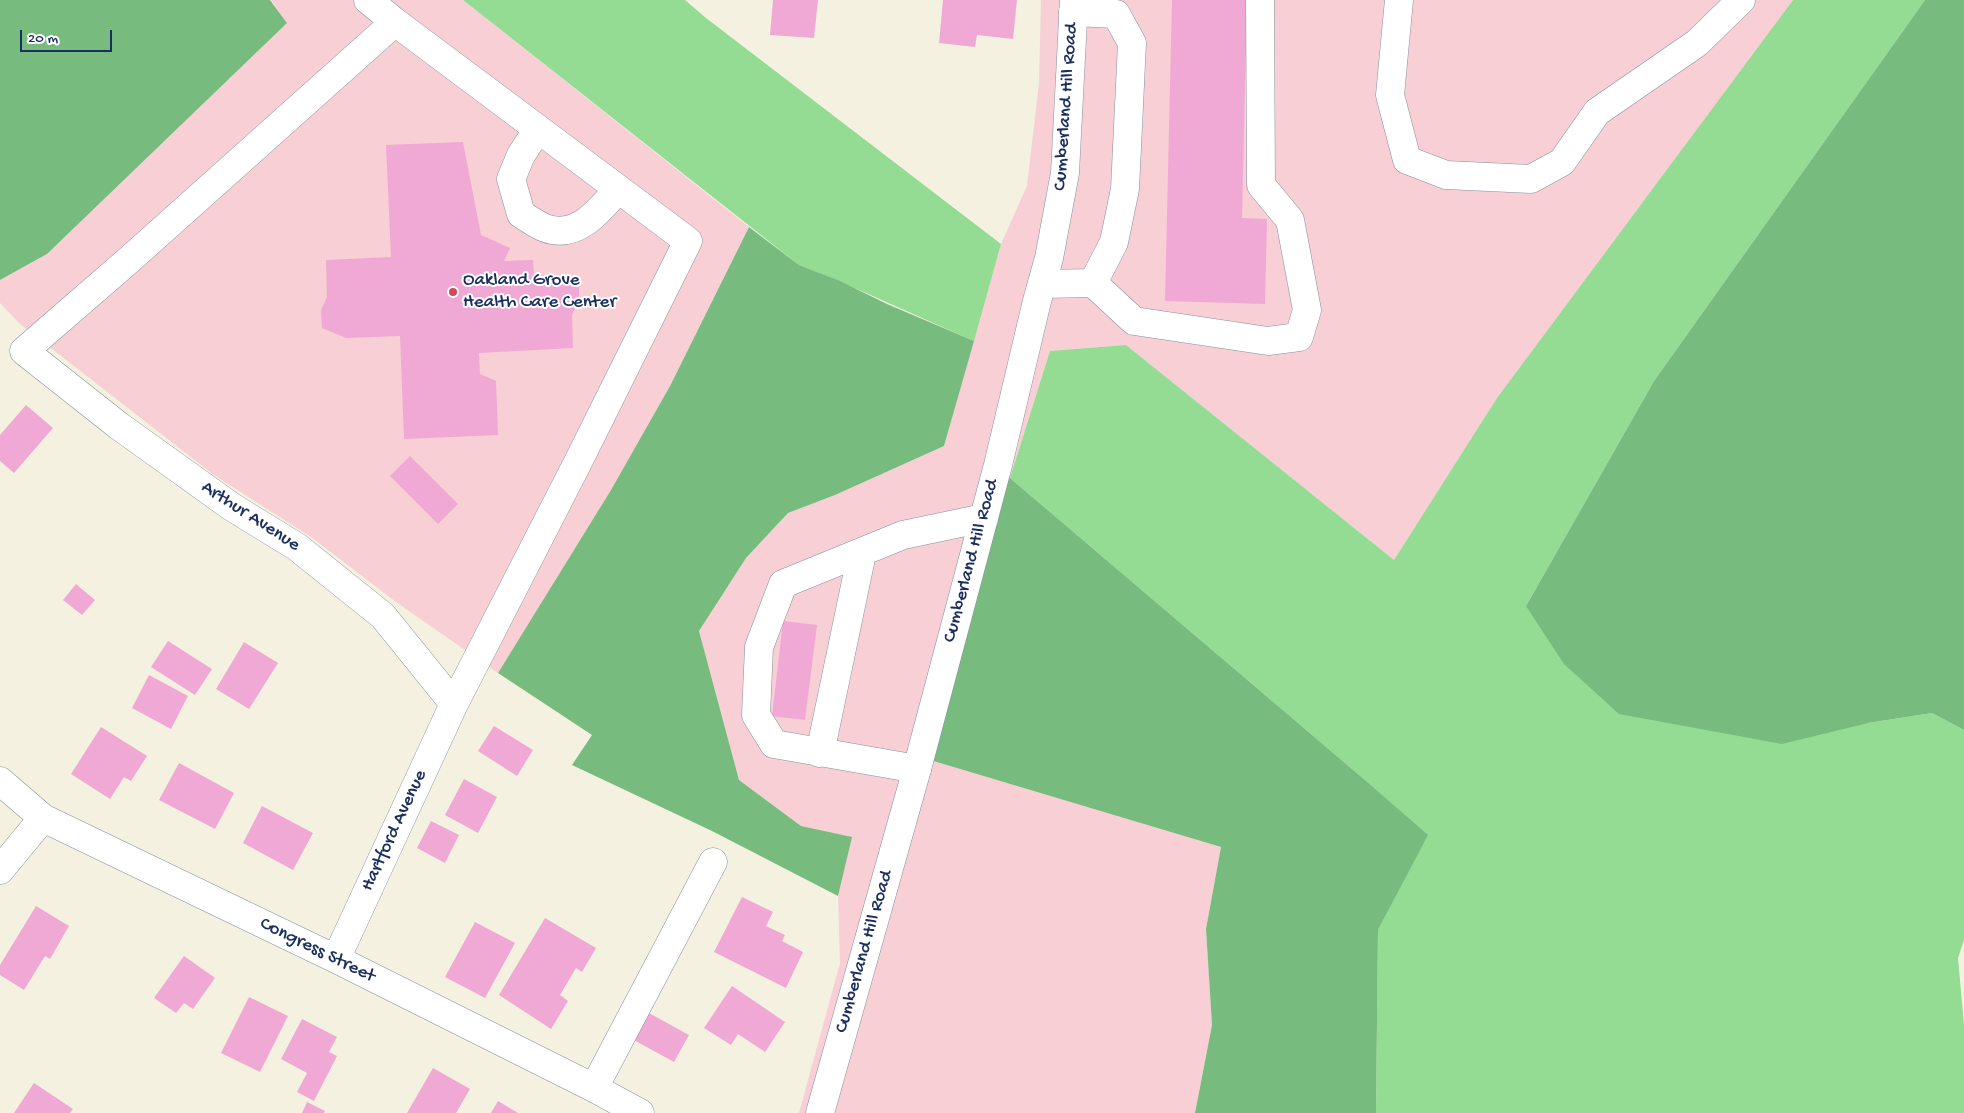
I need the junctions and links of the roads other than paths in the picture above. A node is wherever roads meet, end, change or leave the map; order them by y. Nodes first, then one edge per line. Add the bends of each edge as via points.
1 (368, 0) edge
2 (1260, 0) edge
3 (1399, 0) edge
4 (1741, 0) edge
5 (1073, 6) edge
6 (1119, 7) edge
7 (395, 22) junction
8 (538, 129) junction
9 (618, 189) junction
10 (1093, 283) junction
11 (1042, 284) junction
12 (984, 518) junction
13 (862, 553) junction
14 (454, 704) junction
15 (820, 753) junction
16 (917, 769) junction
17 (0, 781) edge
18 (43, 818) junction
19 (713, 862) dead end
20 (0, 870) edge
21 (336, 959) junction
22 (594, 1088) junction
23 (640, 1113) edge
24 (820, 1113) edge

1 - 7 street
2 - 10 street via 1262,185 1290,220 1307,310 1299,336 1268,341 1134,320
3 - 4 street via 1390,95 1407,160 1446,175 1531,179 1562,162 1597,112 1697,43
5 - 6 street
5 - 11 street, Cumberland Hill Road via 1065,173
6 - 10 street via 1132,43 1125,189 1114,242
7 - 8 street
7 - 14 street, Arthur Avenue via 24,351 119,426 232,508 297,547 383,616
8 - 9 street
8 - 9 street via 521,155 511,179 522,214 546,229 571,231 596,215
9 - 14 street, Hartford Avenue via 688,241
10 - 11 street
11 - 12 street, Cumberland Hill Road
12 - 13 street via 903,536
12 - 16 street, Cumberland Hill Road
13 - 15 street
13 - 15 street via 783,584 759,647 756,716 774,744
14 - 21 street, Hartford Avenue
15 - 16 street
16 - 24 street, Cumberland Hill Road
17 - 18 street, Congress Street
18 - 20 street
18 - 21 street, Congress Street
19 - 22 street
21 - 22 street, Congress Street
22 - 23 street, Congress Street

